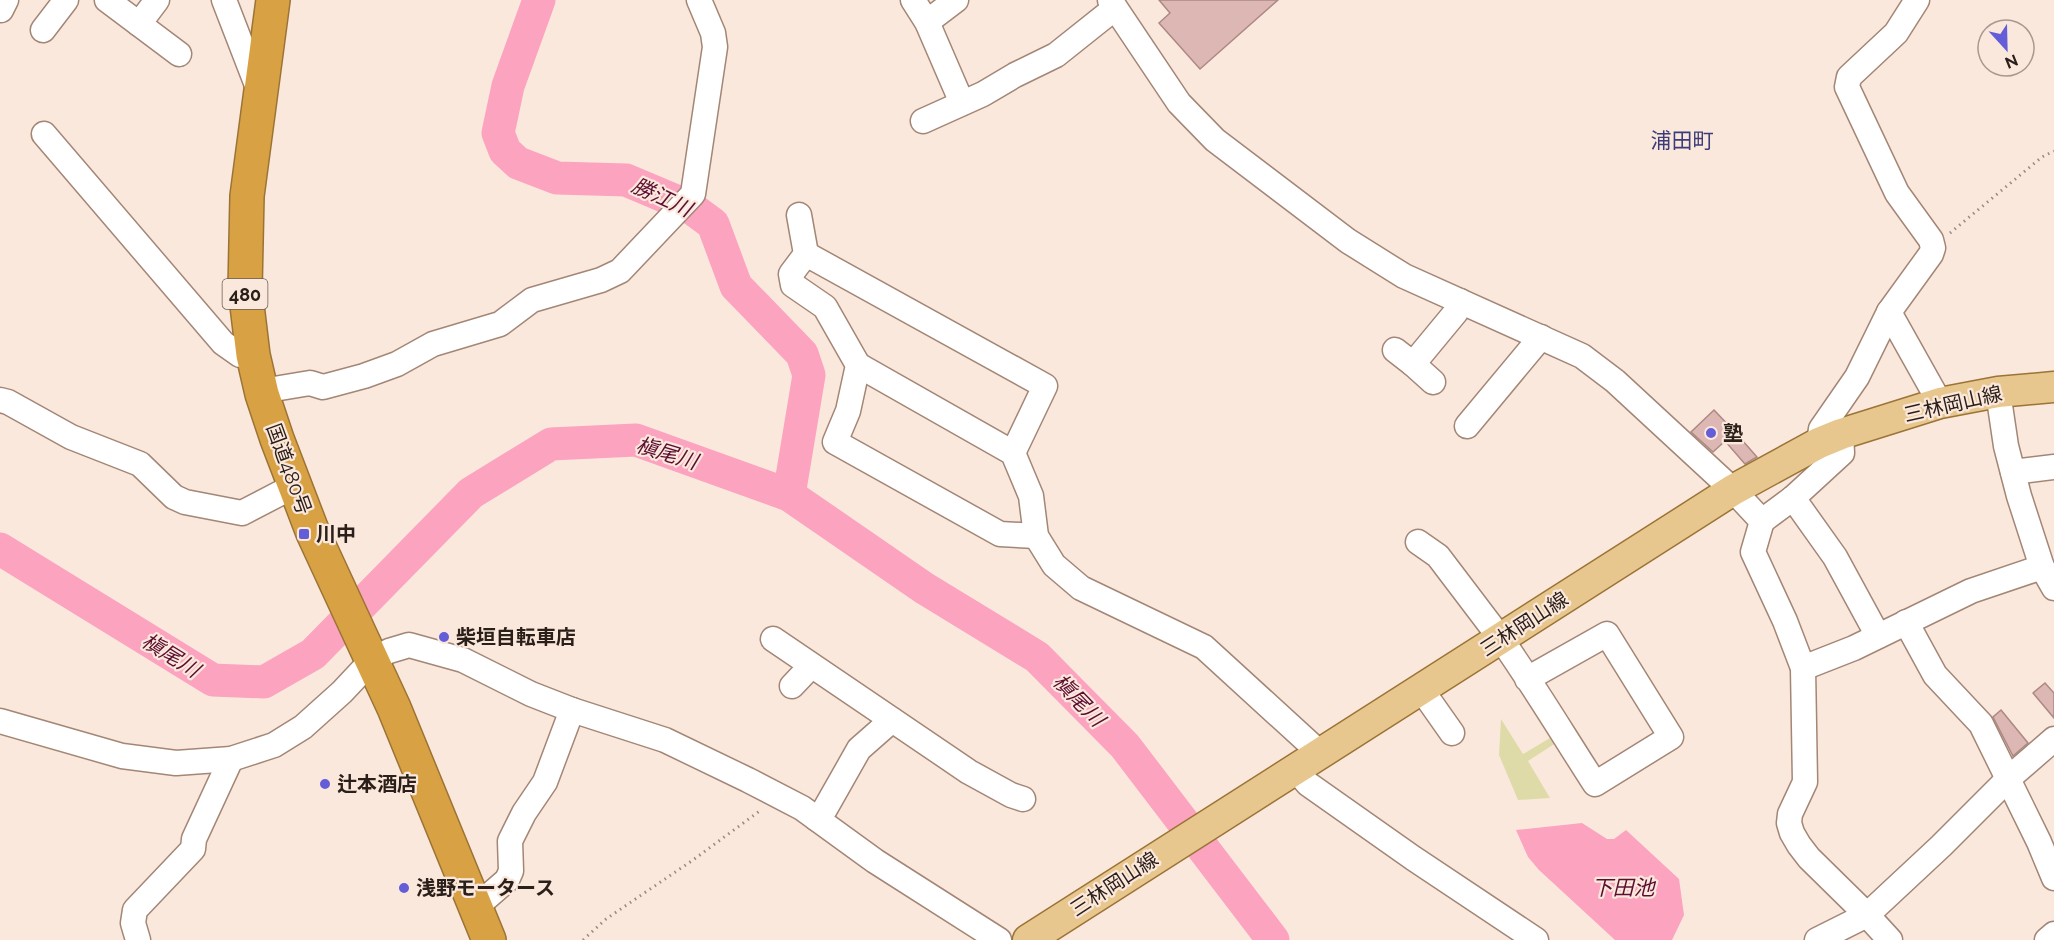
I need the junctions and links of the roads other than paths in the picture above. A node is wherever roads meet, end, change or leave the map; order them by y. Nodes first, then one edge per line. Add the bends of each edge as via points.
1 (6, 0) edge
2 (66, 0) edge
3 (107, 0) edge
4 (157, 0) edge
5 (224, 0) edge
6 (273, 0) edge
7 (699, 0) edge
8 (913, 0) edge
9 (956, 0) edge
10 (1917, 0) edge
11 (1113, 4) edge
12 (1, 10) edge
13 (927, 22) junction
14 (139, 24) junction
15 (43, 30) dead end
16 (179, 54) dead end
17 (261, 95) junction
18 (962, 103) junction
19 (923, 121) dead end
20 (44, 134) dead end
21 (799, 215) dead end
22 (806, 254) junction
23 (1460, 301) junction
24 (1888, 312) junction
25 (1541, 337) junction
26 (253, 355) junction
27 (858, 365) junction
28 (1433, 382) dead end
29 (2054, 387) edge
30 (1998, 392) junction
31 (262, 394) junction
32 (0, 400) edge
33 (1940, 403) junction
34 (1467, 426) dead end
35 (1830, 438) junction
36 (1013, 453) junction
37 (2054, 467) edge
38 (2013, 472) junction
39 (294, 486) junction
40 (1732, 490) junction
41 (1793, 498) junction
42 (1762, 521) junction
43 (1036, 536) junction
44 (1431, 544) dead end
45 (2048, 578) edge
46 (1906, 622) junction
47 (1878, 636) junction
48 (773, 639) dead end
49 (1502, 639) junction
50 (368, 650) junction
51 (811, 666) junction
52 (1803, 668) junction
53 (1527, 679) junction
54 (792, 686) dead end
55 (1421, 689) junction
56 (572, 710) junction
57 (892, 720) junction
58 (0, 721) edge
59 (1452, 733) dead end
60 (2054, 739) edge
61 (1320, 753) junction
62 (231, 759) junction
63 (1294, 769) junction
64 (2009, 778) junction
65 (1014, 789) dead end
66 (817, 819) junction
67 (2047, 836) edge
68 (2054, 878) edge
69 (476, 907) junction
70 (1867, 915) junction
71 (2054, 934) edge
72 (138, 940) edge
73 (489, 940) edge
74 (999, 940) edge
75 (1028, 940) edge
76 (1536, 940) edge
77 (1817, 940) edge
78 (1890, 940) edge
79 (2047, 940) edge

1 - 12 street
2 - 15 street
3 - 14 street
4 - 14 street
5 - 17 street
6 - 17 highway, 国道480号 / 480
7 - 31 street via 715,47 693,194 620,271 532,300 500,324 434,344 364,376 323,387 310,383
8 - 13 street
9 - 13 street
10 - 24 street via 1896,33 1849,77 1847,87 1897,194 1933,248
11 - 18 street via 1056,55
11 - 23 street via 1179,104 1215,140 1348,241 1404,276
13 - 18 street
14 - 16 street
17 - 26 highway, 国道480号 / 480 via 247,196 245,243 245,289
18 - 19 street
20 - 26 street via 223,343 240,355
21 - 22 street
22 - 27 street via 791,274 793,285 825,308
22 - 36 street via 1045,386
23 - 25 street
23 - 28 street via 1456,312 1404,357
24 - 33 street
24 - 35 street via 1857,377 1821,429
25 - 34 street
25 - 40 street via 1582,356 1615,381
26 - 31 highway, 国道480号 / 480
27 - 36 street
27 - 43 street via 848,411 835,442 1000,534
29 - 30 main road, 三林岡山線
30 - 33 main road, 三林岡山線
30 - 38 street
31 - 39 highway, 国道480号 / 480
32 - 39 street via 71,437 140,464 174,497 185,502 242,513
33 - 35 main road, 三林岡山線
35 - 40 main road, 三林岡山線
35 - 41 street via 1842,453
36 - 43 street via 1031,496
37 - 38 street
38 - 45 street
39 - 50 highway, 国道480号 / 480
40 - 42 street
40 - 49 main road, 三林岡山線
41 - 42 street
41 - 47 street via 1835,557
42 - 52 street via 1753,552
43 - 61 street via 1054,565 1081,588 1204,647
44 - 49 street
45 - 46 street via 1971,591
46 - 47 street
46 - 64 street via 1935,675 1981,724
47 - 52 street
48 - 51 street
49 - 53 street
49 - 55 main road, 三林岡山線
50 - 56 street via 389,651 409,645 463,660
50 - 62 street via 342,692 303,727 274,745
50 - 69 highway, 国道480号 / 480
51 - 54 street
51 - 57 street
52 - 70 street via 1805,782 1789,823 1809,858
53 - 53 street via 1595,784 1671,737 1607,634
55 - 59 street
55 - 61 main road, 三林岡山線
56 - 66 street via 665,740
56 - 69 street via 545,782 510,841 511,871 507,880
57 - 65 street via 941,742 969,772
57 - 66 street via 859,749
58 - 62 street via 122,756 176,763
60 - 64 street
61 - 63 main road, 三林岡山線
62 - 72 street via 193,849 135,910 133,923
63 - 75 main road, 三林岡山線
63 - 76 street via 1308,784
64 - 67 street
64 - 70 street
66 - 74 street
67 - 68 street
69 - 73 highway, 国道480号 / 480
70 - 77 street
70 - 78 street
71 - 79 street

